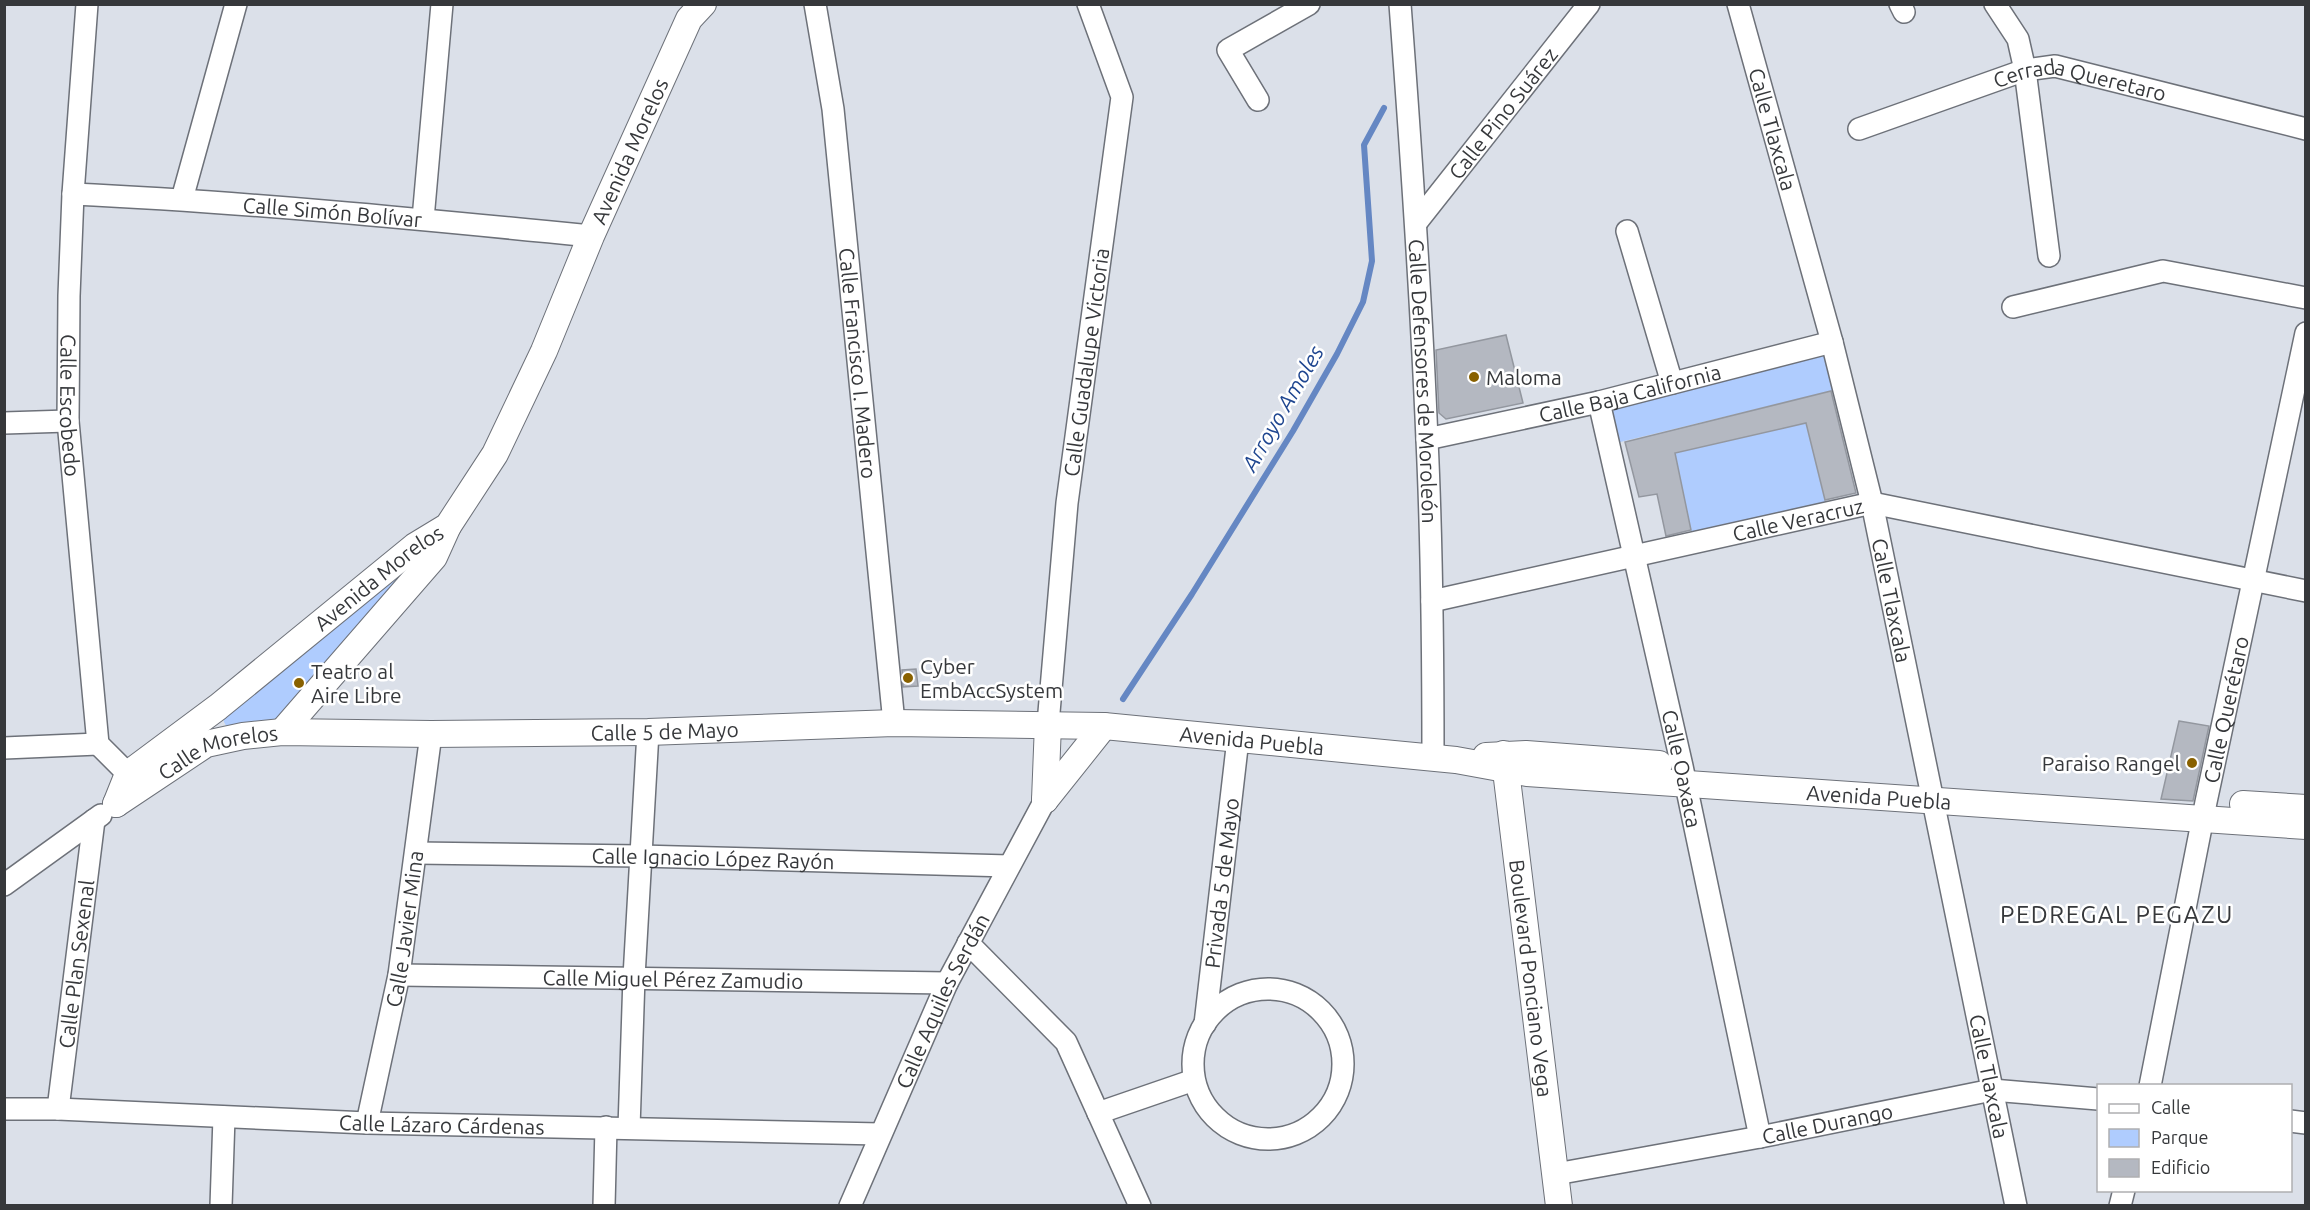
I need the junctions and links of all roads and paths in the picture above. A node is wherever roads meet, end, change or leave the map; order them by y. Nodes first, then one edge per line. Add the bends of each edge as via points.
1 (87, 4) edge
2 (237, 4) edge
3 (442, 4) edge
4 (815, 4) edge
5 (1088, 4) edge
6 (1308, 4) edge
7 (1400, 4) edge
8 (1589, 4) edge
9 (1738, 4) edge
10 (1995, 4) edge
11 (692, 9) edge
12 (2025, 70) junction
13 (1258, 100) dead end
14 (1859, 129) dead end
15 (2306, 129) edge
16 (73, 194) junction
17 (182, 199) junction
18 (423, 219) junction
19 (1416, 223) junction
20 (1627, 231) dead end
21 (591, 236) junction
22 (2049, 256) dead end
23 (2306, 298) edge
24 (2013, 307) dead end
25 (2306, 333) edge
26 (1832, 342) junction
27 (1672, 383) junction
28 (1599, 402) junction
29 (68, 421) junction
30 (4, 423) edge
31 (1427, 439) junction
32 (1872, 502) junction
33 (448, 526) junction
34 (1633, 557) junction
35 (2254, 580) junction
36 (2306, 591) edge
37 (1432, 601) junction
38 (218, 707) junction
39 (894, 723) junction
40 (1048, 724) junction
41 (1104, 726) junction
42 (282, 732) junction
43 (648, 732) junction
44 (431, 734) junction
45 (243, 736) junction
46 (1238, 739) junction
47 (98, 744) junction
48 (4, 748) edge
49 (1445, 759) junction
50 (1504, 762) junction
51 (1683, 775) junction
52 (135, 781) junction
53 (1932, 792) junction
54 (1045, 800) junction
55 (116, 804) joint
56 (2306, 808) edge
57 (2204, 811) junction
58 (94, 820) junction
59 (2306, 826) edge
60 (416, 853) junction
61 (640, 856) junction
62 (1010, 866) junction
63 (4, 885) edge
64 (968, 943) junction
65 (399, 975) junction
66 (634, 977) junction
67 (947, 983) junction
68 (1205, 1024) junction
69 (1194, 1080) junction
70 (2150, 1084) edge
71 (1992, 1090) junction
72 (2097, 1099) edge
73 (4, 1109) edge
74 (58, 1109) junction
75 (1098, 1113) junction
76 (224, 1117) junction
77 (368, 1123) junction
78 (606, 1127) junction
79 (630, 1128) junction
80 (880, 1134) junction
81 (1760, 1137) junction
82 (1556, 1174) junction
83 (221, 1206) edge
84 (604, 1206) edge
85 (850, 1206) edge
86 (1140, 1206) edge
87 (1559, 1206) edge
88 (2016, 1206) edge

1 - 16 street, Calle Escobedo
2 - 17 street
3 - 18 street
4 - 39 street, Calle Francisco I. Madero via 833,109
5 - 40 street, Calle Guadalupe Victoria via 1122,97 1067,503
6 - 13 street via 1228,50
7 - 19 street, Calle Defensores de Moroleón
8 - 19 street, Calle Pino Suárez
9 - 26 street, Calle Tlaxcala
10 - 12 street via 2018,39
11 - 21 street, Avenida Morelos
12 - 14 street, Cerrada Queretaro
12 - 15 street, Cerrada Queretaro via 2055,66
12 - 22 street
16 - 17 street, Calle Simón Bolívar
16 - 29 street, Calle Escobedo
17 - 18 street, Calle Simón Bolívar
18 - 21 street, Calle Simón Bolívar
19 - 31 street, Calle Defensores de Moroleón
20 - 27 street
21 - 33 street, Avenida Morelos via 544,351 495,454
23 - 24 street via 2163,271
25 - 35 street, Calle Querétaro
26 - 27 street, Calle Baja California
26 - 32 street, Calle Tlaxcala
27 - 28 street, Calle Baja California
28 - 31 street, Calle Baja California
28 - 34 street, Calle Oaxaca
29 - 30 street
29 - 47 street, Calle Escobedo
31 - 37 street, Calle Defensores de Moroleón
32 - 34 street, Calle Veracruz
32 - 35 street, Calle Veracruz
32 - 53 street, Calle Tlaxcala
33 - 38 street, Avenida Morelos via 415,546
33 - 42 street, Calle Morelos via 434,557
34 - 37 street, Calle Veracruz
34 - 51 street, Calle Oaxaca
35 - 36 street, Calle Veracruz
35 - 57 street, Calle Querétaro
37 - 49 street, Calle Defensores de Moroleón
38 - 45 street via 224,729
38 - 52 street, Avenida Morelos
39 - 40 street, Calle 5 de Mayo
39 - 43 street, Calle 5 de Mayo
40 - 41 street, Avenida Puebla
40 - 54 street, Calle Aquiles Serdán
41 - 46 street, Avenida Puebla
41 - 54 street, Calle Aquiles Serdán
42 - 44 street, Calle 5 de Mayo
42 - 45 street, Calle Morelos
43 - 44 street, Calle 5 de Mayo
43 - 61 street
44 - 60 street, Calle Javier Mina
45 - 52 street, Calle Morelos via 206,744
46 - 49 street, Avenida Puebla
46 - 68 street, Privada 5 de Mayo
47 - 48 street
47 - 52 street
49 - 50 street, Avenida Puebla
50 - 51 street, Avenida Puebla
50 - 82 street, Boulevard Ponciano Vega
51 - 53 street, Avenida Puebla
51 - 81 street, Calle Oaxaca
52 - 55 street, Calle Morelos
53 - 57 street, Avenida Puebla
53 - 71 street, Calle Tlaxcala
54 - 62 street, Calle Aquiles Serdán
55 - 58 street
56 - 57 street, Avenida Puebla
57 - 59 street, Avenida Puebla
57 - 70 street, Calle Querétaro
58 - 63 street
58 - 74 street, Calle Plan Sexenal
60 - 61 street, Calle Ignacio López Rayón
60 - 65 street, Calle Javier Mina
61 - 62 street, Calle Ignacio López Rayón
61 - 66 street
62 - 64 street, Calle Aquiles Serdán
64 - 67 street, Calle Aquiles Serdán
64 - 75 street via 1066,1042
65 - 66 street, Calle Miguel Pérez Zamudio
65 - 77 street, Calle Javier Mina
66 - 67 street, Calle Miguel Pérez Zamudio
66 - 79 street
67 - 80 street, Calle Aquiles Serdán
68 - 69 street, Privada 5 de Mayo via 1197,1047
68 - 69 street, Privada 5 de Mayo via 1221,1005 1239,993 1259,987 1290,989 1322,1010 1335,1030 1342,1053 1342,1077 1334,1101 1321,1119 1299,1135 1273,1142 1247,1139 1227,1129 1203,1103
69 - 75 street
71 - 72 street, Calle Durango
71 - 81 street, Calle Durango
71 - 88 street, Calle Tlaxcala
73 - 74 street, Calle Lázaro Cárdenas
74 - 76 street, Calle Lázaro Cárdenas
75 - 86 street
76 - 77 street, Calle Lázaro Cárdenas
76 - 83 street
77 - 78 street, Calle Lázaro Cárdenas
78 - 79 street, Calle Lázaro Cárdenas
78 - 84 street
79 - 80 street, Calle Lázaro Cárdenas
80 - 85 street, Calle Aquiles Serdán
81 - 82 street, Calle Durango
82 - 87 street, Boulevard Ponciano Vega

